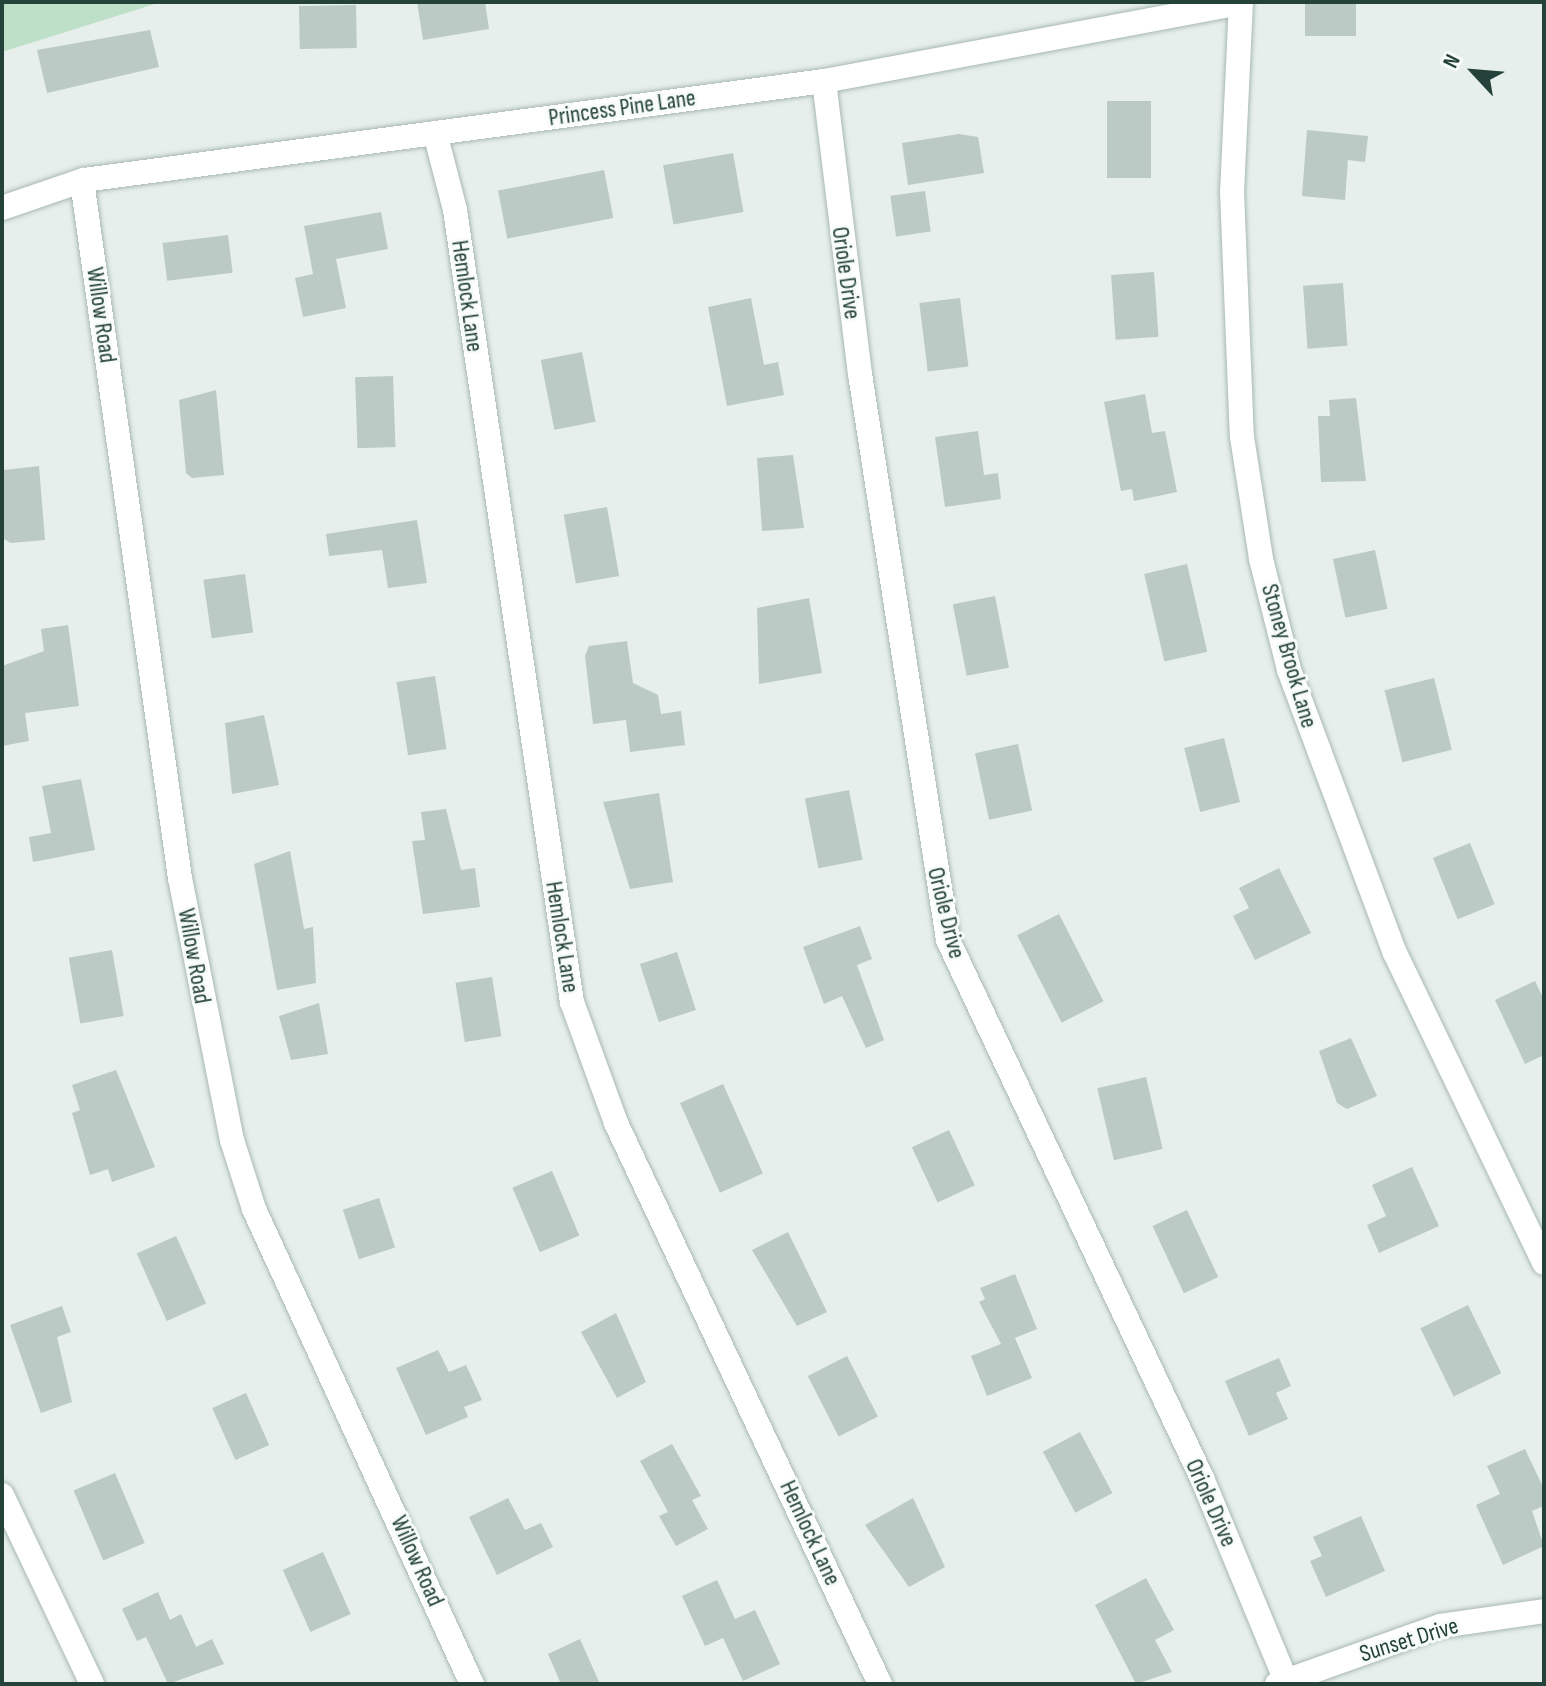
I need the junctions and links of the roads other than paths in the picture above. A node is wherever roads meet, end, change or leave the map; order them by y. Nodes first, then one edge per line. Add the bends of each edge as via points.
1 (1241, 2) edge
2 (824, 81) junction
3 (435, 133) junction
4 (82, 181) junction
5 (2, 208) edge
6 (1544, 1263) edge
7 (2, 1495) edge
8 (1544, 1611) edge
9 (1282, 1682) edge
10 (92, 1684) edge
11 (472, 1684) edge
12 (880, 1684) edge

1 - 2 street, Princess Pine Lane
1 - 6 street, Stoney Brook Lane via 1232,191 1242,437 1261,559 1289,670 1395,953
2 - 3 street, Princess Pine Lane
2 - 9 street, Oriole Drive via 858,359 948,940 1202,1478
3 - 4 street, Princess Pine Lane
3 - 12 street, Hemlock Lane via 455,210 572,1002 616,1123
4 - 5 street, Princess Pine Lane
4 - 11 street, Willow Road via 180,878 232,1140 254,1209
7 - 10 street
8 - 9 street, Sunset Drive via 1440,1626

